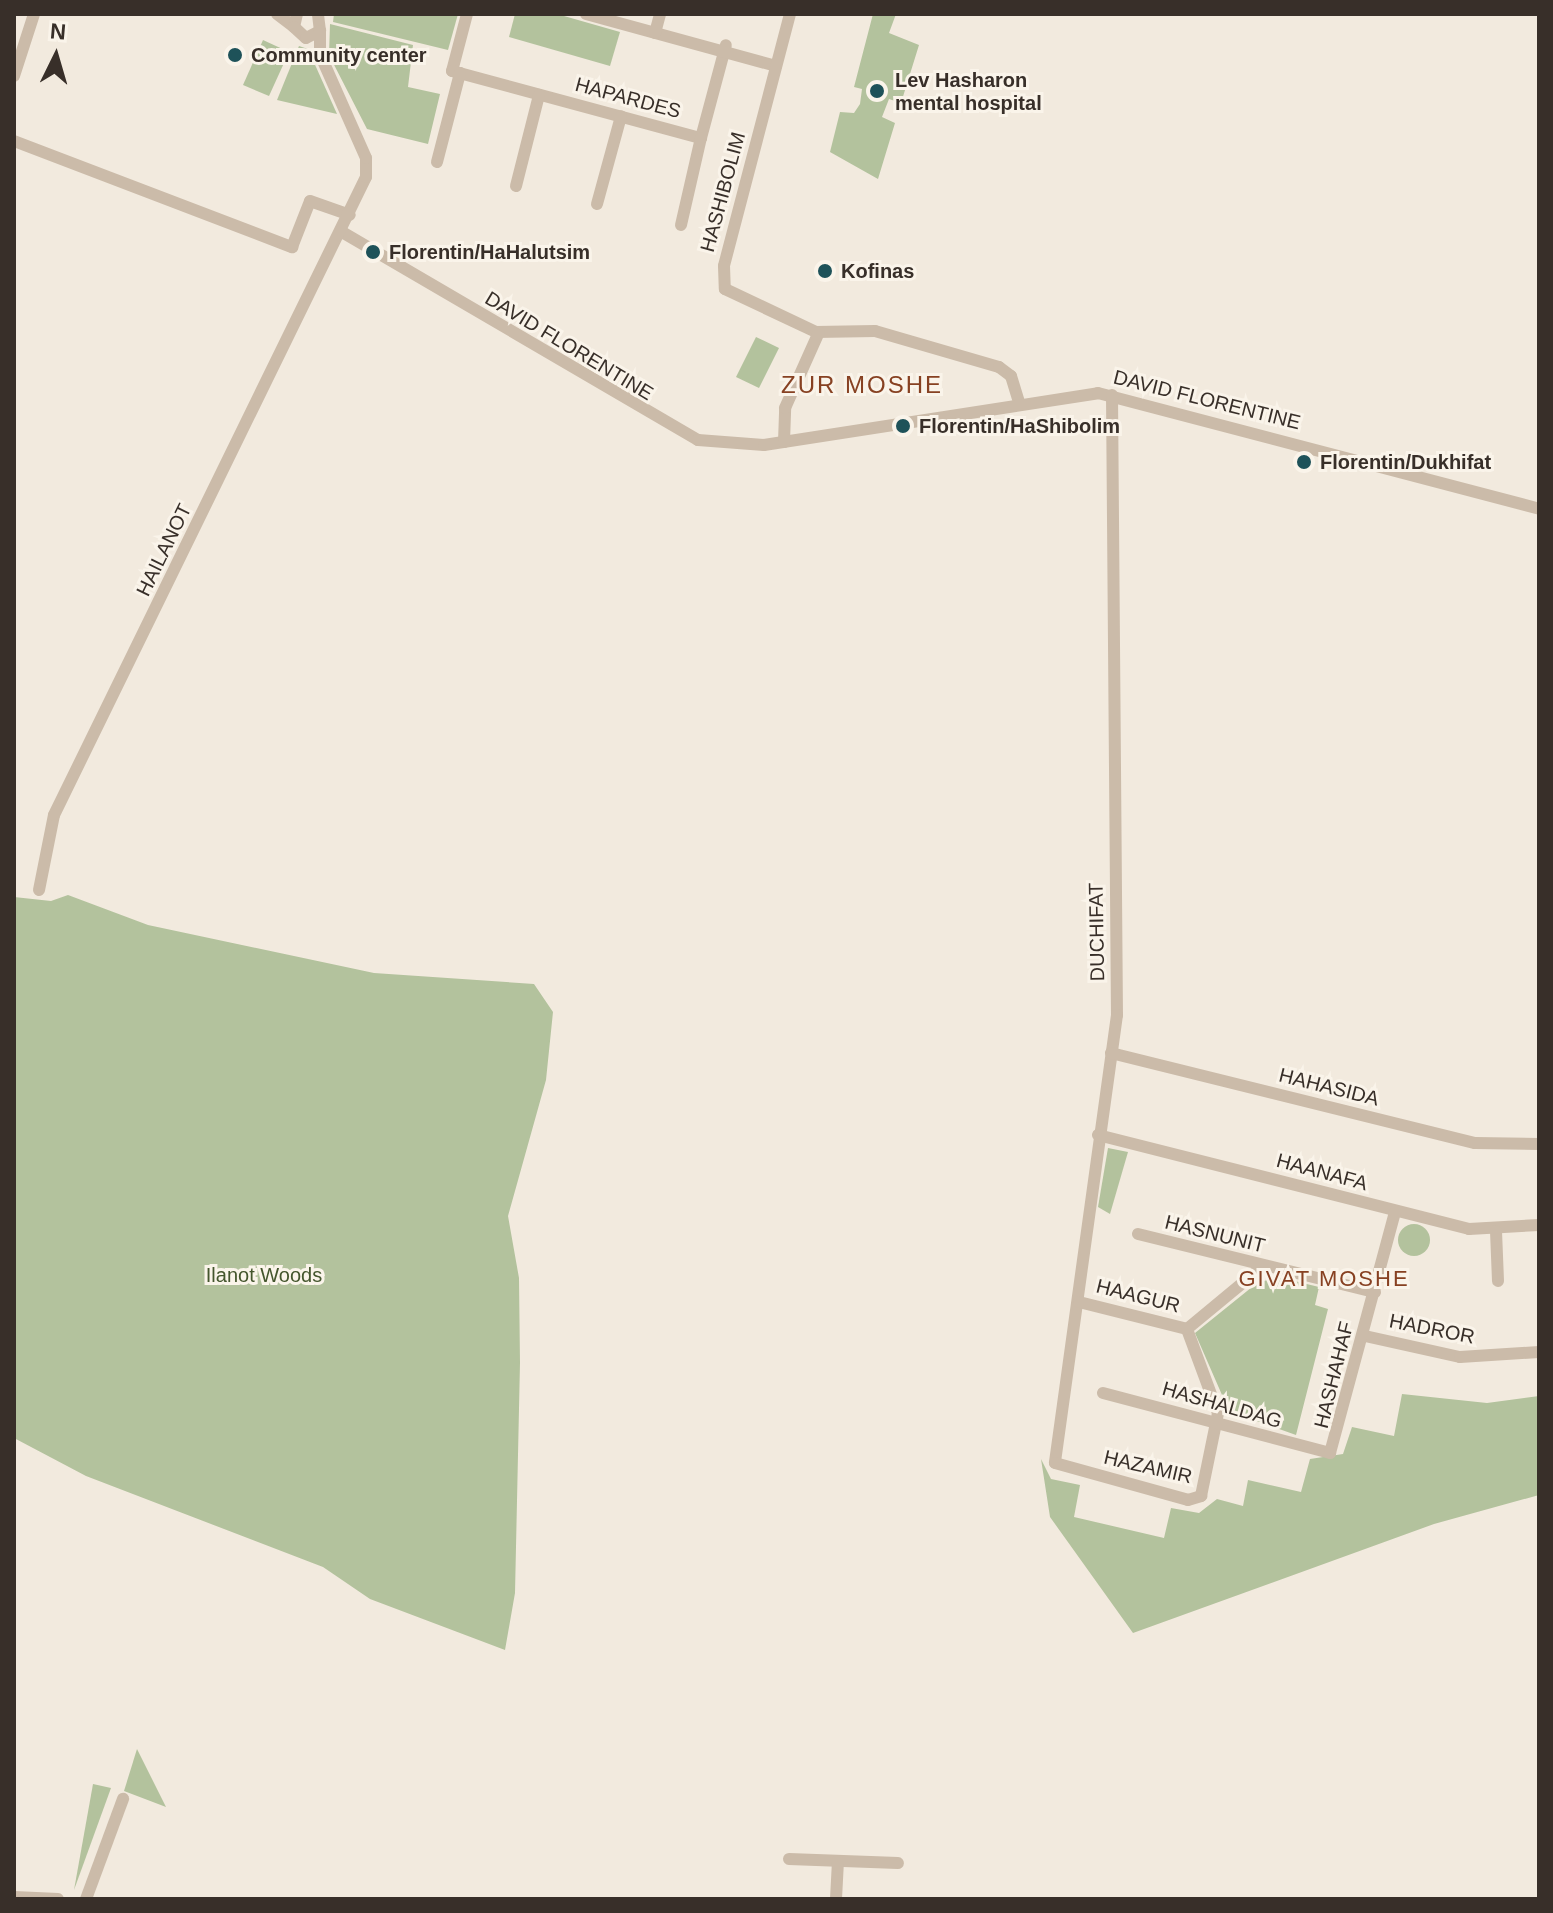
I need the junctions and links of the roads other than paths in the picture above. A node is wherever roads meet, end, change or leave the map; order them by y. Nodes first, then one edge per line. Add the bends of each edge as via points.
1 (34, 14) edge
2 (277, 14) edge
3 (467, 14) edge
4 (586, 14) edge
5 (614, 14) edge
6 (790, 14) edge
7 (321, 20) edge
8 (658, 24) edge
9 (298, 26) edge
10 (725, 48) junction
11 (322, 61) junction
12 (777, 63) junction
13 (456, 72) junction
14 (14, 76) edge
15 (539, 95) junction
16 (621, 116) junction
17 (701, 138) junction
18 (14, 141) edge
19 (437, 162) dead end
20 (516, 186) dead end
21 (597, 204) dead end
22 (350, 215) junction
23 (681, 225) dead end
24 (342, 232) junction
25 (819, 332) junction
26 (1112, 395) junction
27 (1019, 403) junction
28 (784, 442) junction
29 (1539, 509) edge
30 (39, 890) dead end
31 (1111, 1053) junction
32 (1098, 1135) junction
33 (1539, 1144) edge
34 (1395, 1212) junction
35 (1539, 1225) edge
36 (1496, 1231) junction
37 (1138, 1234) dead end
38 (1262, 1267) junction
39 (1498, 1281) dead end
40 (1375, 1292) junction
41 (1079, 1302) junction
42 (1187, 1329) junction
43 (1365, 1336) junction
44 (1539, 1352) edge
45 (1103, 1393) dead end
46 (1219, 1425) junction
47 (1330, 1453) joint
48 (1055, 1463) joint
49 (123, 1799) dead end
50 (789, 1859) dead end
51 (838, 1861) junction
52 (898, 1863) dead end
53 (14, 1897) edge
54 (58, 1899) edge
55 (86, 1899) edge
56 (836, 1899) edge

1 - 14 street
2 - 9 street
3 - 13 street
4 - 8 street
5 - 8 street
6 - 12 street, HASHIBOLIM
7 - 9 street
7 - 11 street
8 - 10 street
9 - 11 street
10 - 12 street
10 - 17 street, HAPARDES
11 - 22 street, HAILANOT via 366,158 366,177
12 - 25 street, HASHIBOLIM via 722,280 735,297
13 - 15 street, HAPARDES
13 - 19 street
15 - 16 street, HAPARDES
15 - 20 street
16 - 17 street, HAPARDES
16 - 21 street
17 - 23 street
18 - 22 street via 292,247 310,201
22 - 24 street, HAILANOT
24 - 28 street, DAVID FLORENTINE via 678,433 714,444
24 - 30 street, HAILANOT via 54,815
25 - 27 street, HASHIBOLIM via 875,331 999,367 1011,376
25 - 28 street via 785,408
26 - 27 street, DAVID FLORENTINE
26 - 29 street, DAVID FLORENTINE
26 - 31 street, DUCHIFAT via 1118,1000
27 - 28 street, DAVID FLORENTINE
31 - 32 street, DUCHIFAT
31 - 33 street, HAHASIDA via 1488,1146
32 - 34 street, HAANAFA
32 - 41 street, DUCHIFAT
34 - 36 street, HAANAFA
34 - 40 street, HASHAHAF
35 - 36 street, HAANAFA
36 - 39 street
37 - 38 street, HASNUNIT
38 - 40 street, HASNUNIT
38 - 42 street
40 - 43 street, HASHAHAF
41 - 42 street, HAAGUR
41 - 48 street, DUCHIFAT via 1052,1446
42 - 46 street
43 - 44 street, HADROR via 1460,1357
43 - 47 street, HASHAHAF
45 - 46 street, HASHALDAG
46 - 47 street, HASHALDAG
46 - 48 street, HAZAMIR via 1195,1500
49 - 55 street
50 - 51 street
51 - 52 street
51 - 56 street
53 - 54 street

